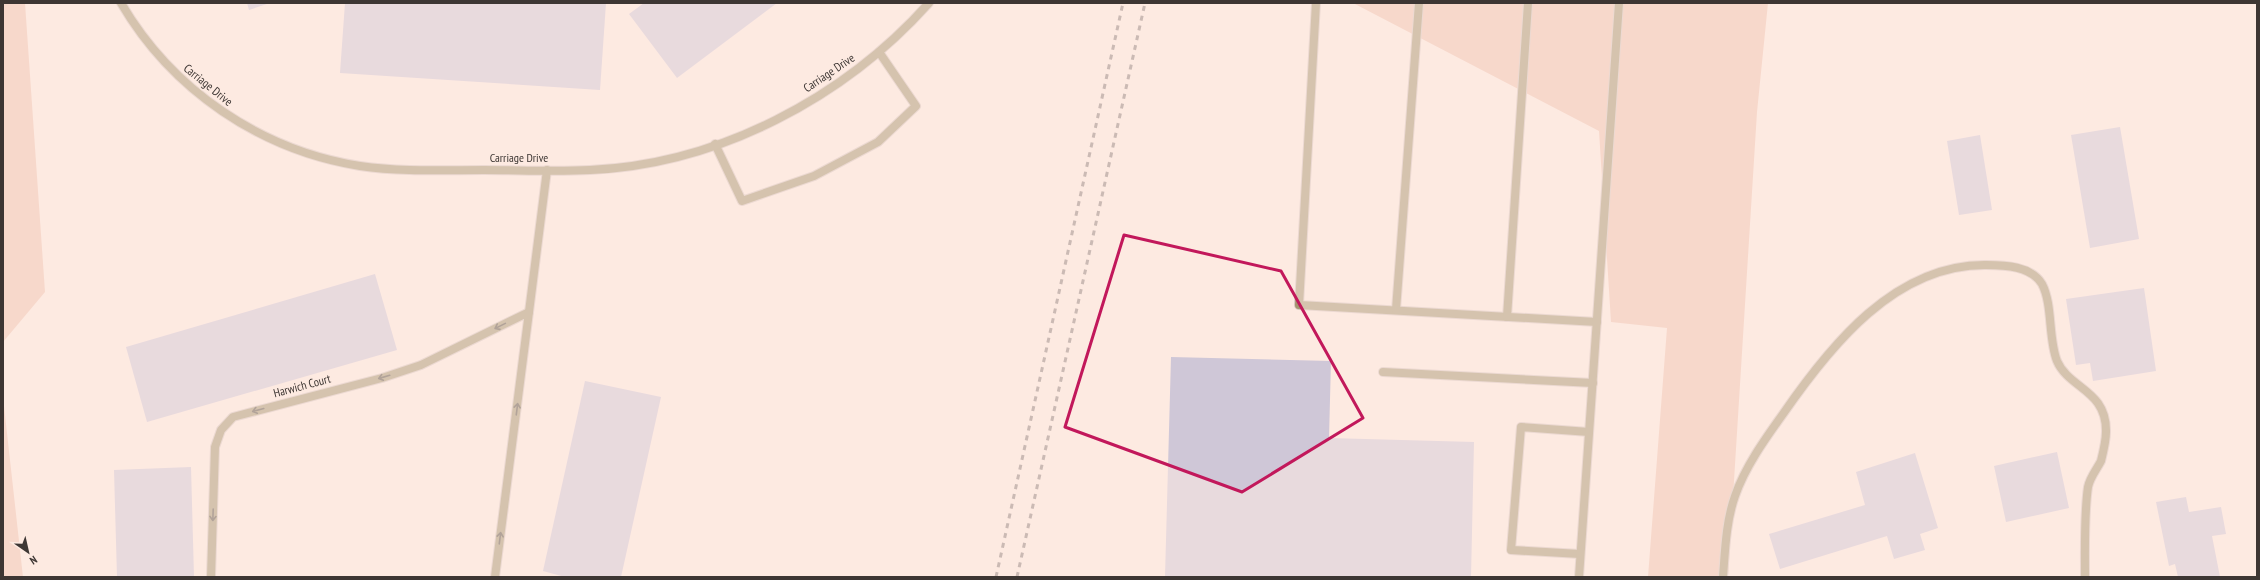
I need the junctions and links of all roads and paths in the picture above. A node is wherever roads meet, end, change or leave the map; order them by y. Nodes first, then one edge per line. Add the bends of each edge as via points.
1 (121, 3) edge
2 (929, 3) edge
3 (1316, 3) edge
4 (1419, 3) edge
5 (1528, 3) edge
6 (1619, 3) edge
7 (879, 52) junction
8 (716, 144) junction
9 (547, 170) junction
10 (1396, 310) junction
11 (529, 312) junction
12 (1507, 317) junction
13 (1597, 322) junction
14 (1382, 372) dead end
15 (1593, 383) junction
16 (1589, 432) junction
17 (1580, 554) junction
18 (211, 577) edge
19 (495, 577) edge
20 (1579, 577) edge
21 (1723, 577) edge
22 (2085, 577) edge

1 - 9 street, Carriage Drive via 152,48 175,74 202,97 230,118 261,135 293,148 326,159 396,170
2 - 7 street, Carriage Drive
3 - 10 street via 1299,305
4 - 10 street
5 - 12 street
6 - 13 street
7 - 8 street, Carriage Drive via 830,88 785,115
7 - 8 street via 916,106 878,142 814,176 742,201
8 - 9 street, Carriage Drive via 686,154 635,165 591,170
9 - 11 street
10 - 12 street
11 -> 18 street, Harwich Court via 421,365 382,378 233,417 221,430 215,447
19 -> 11 street
12 - 13 street
13 - 15 street
14 - 15 street
15 - 16 street
16 - 17 street
16 - 17 street via 1521,427 1511,550
17 - 20 street
21 - 22 street via 1726,539 1735,496 1760,447 1800,390 1853,326 1892,295 1936,272 1975,264 2007,265 2027,271 2041,284 2058,362 2067,376 2089,392 2101,408 2106,432 2101,460 2088,485

